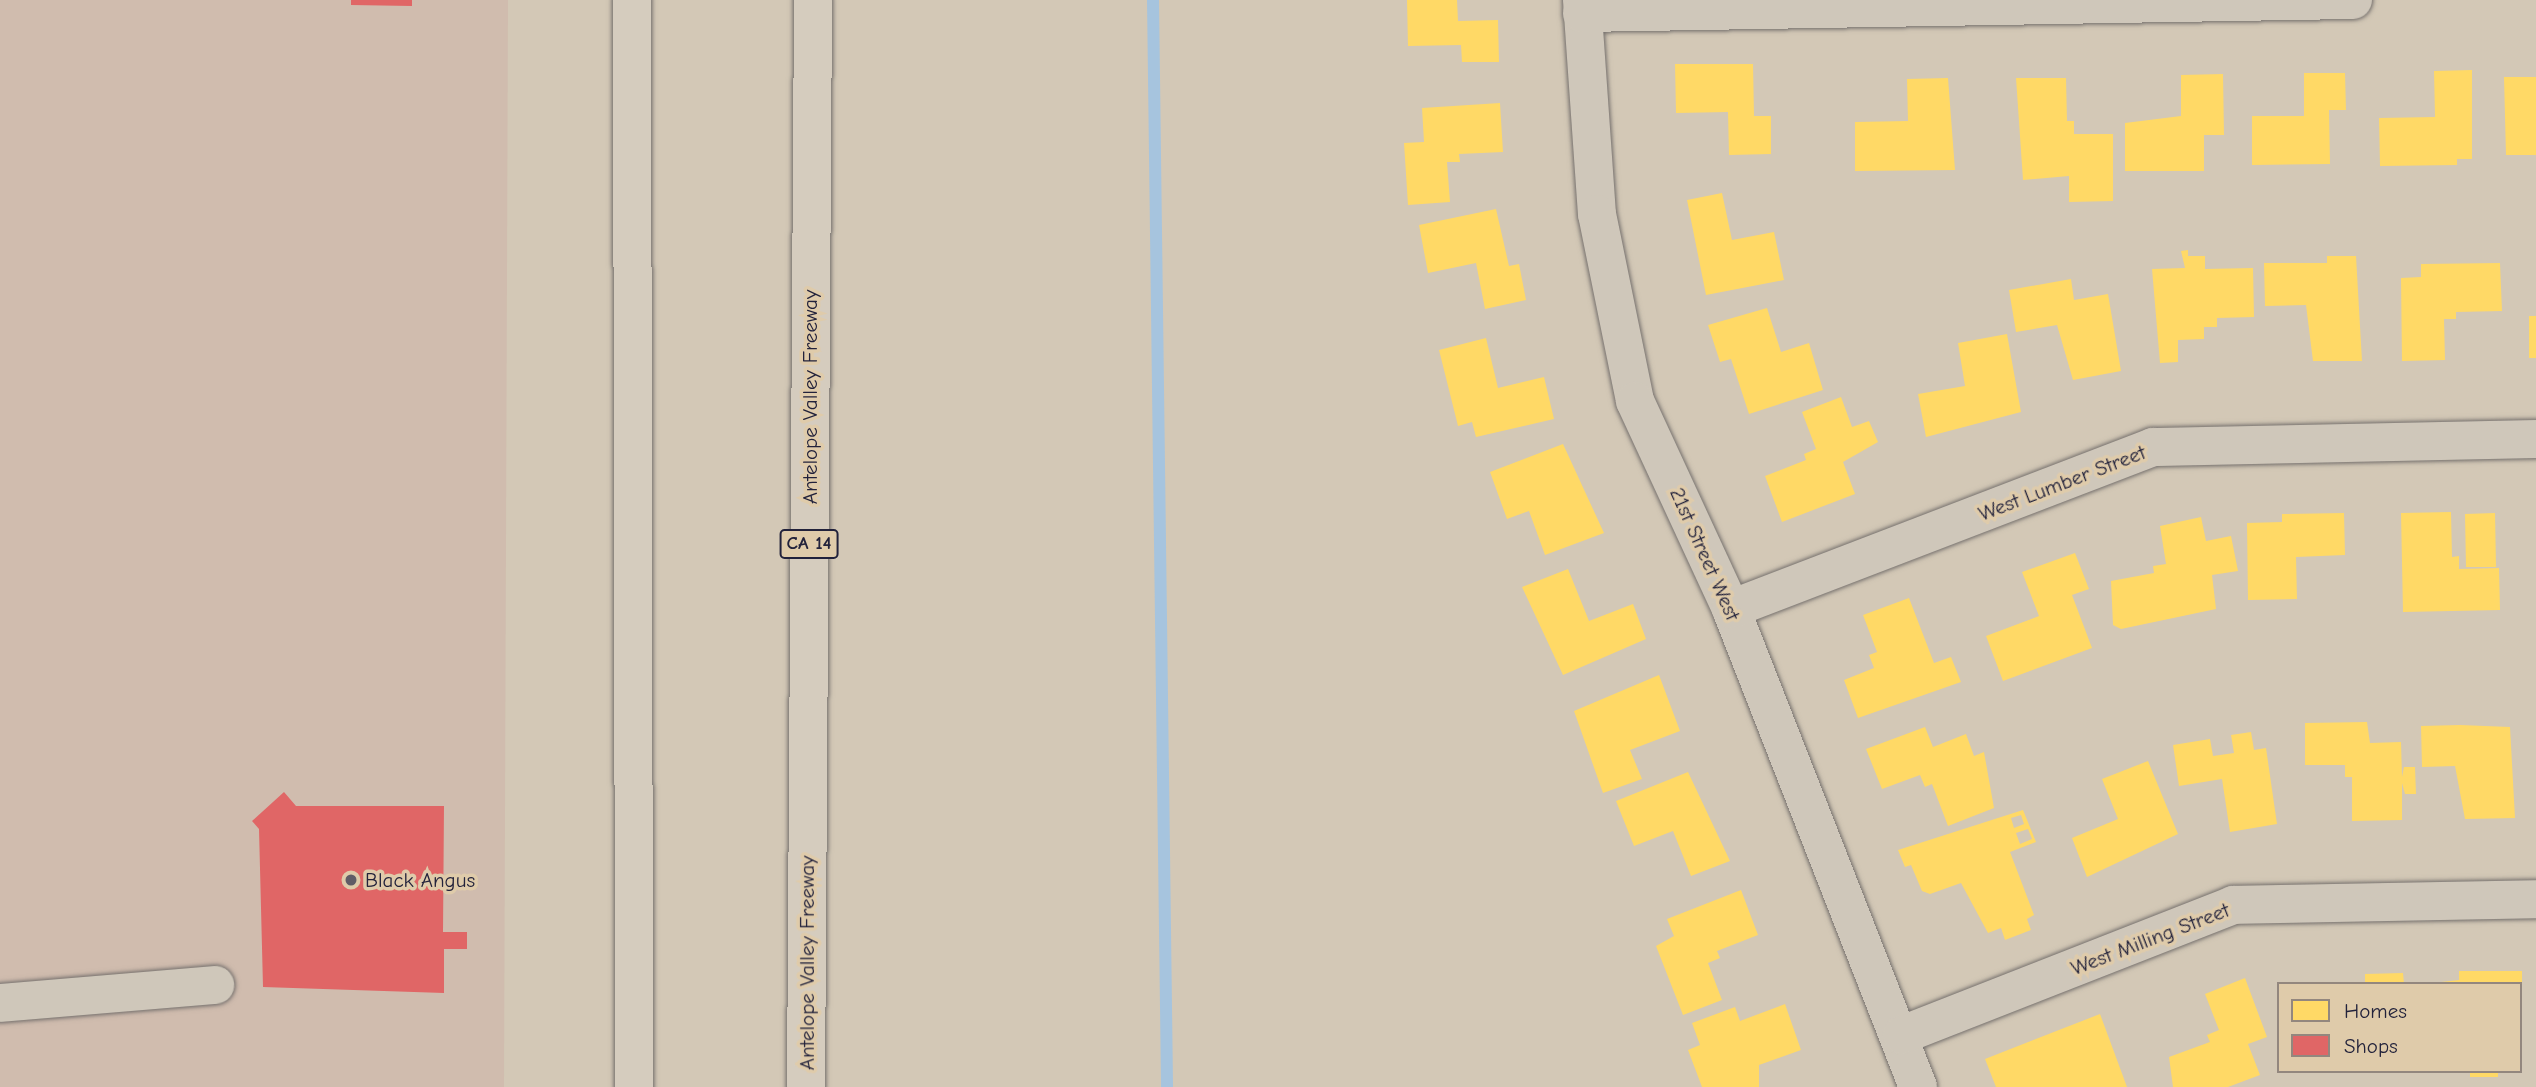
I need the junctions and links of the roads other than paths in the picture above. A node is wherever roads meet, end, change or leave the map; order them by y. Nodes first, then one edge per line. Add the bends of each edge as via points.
1 (632, 0) edge
2 (813, 0) edge
3 (2353, 0) edge
4 (1582, 6) edge
5 (2536, 439) edge
6 (1731, 609) junction
7 (2536, 899) edge
8 (215, 985) dead end
9 (0, 1003) edge
10 (1902, 1035) junction
11 (634, 1087) edge
12 (806, 1087) edge
13 (1918, 1087) edge

1 - 11 highway
2 - 12 highway, Antelope Valley Freeway / CA 14
3 - 4 street
4 - 6 street, 21st Street West via 1597,214 1635,401
5 - 6 street, West Lumber Street via 2153,447
6 - 10 street, 21st Street West
7 - 10 street, West Milling Street via 2233,905
8 - 9 street
10 - 13 street, 21st Street West

